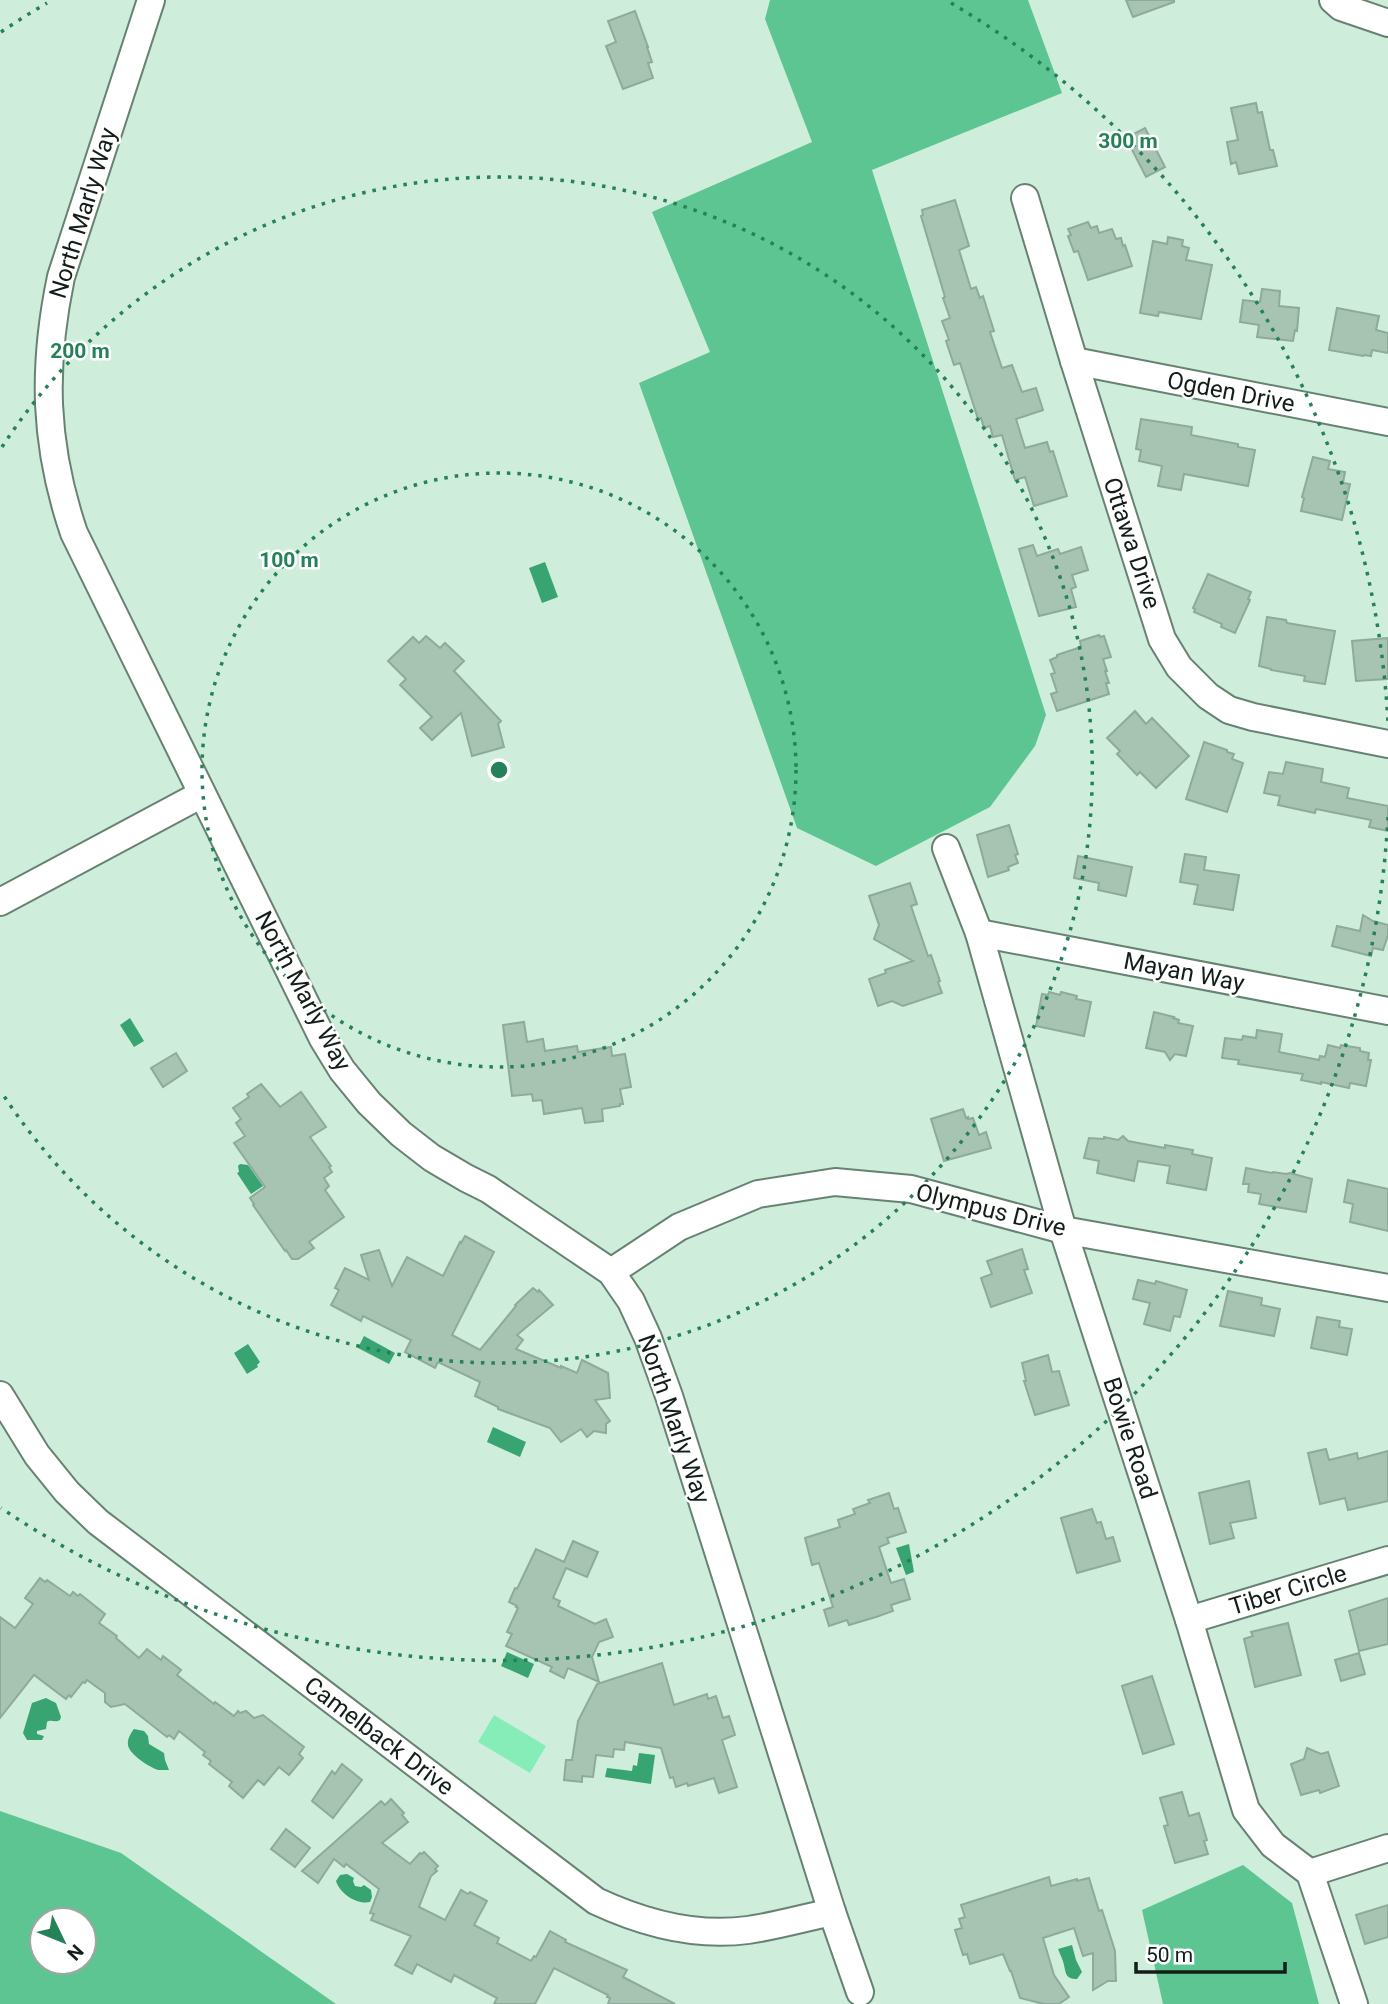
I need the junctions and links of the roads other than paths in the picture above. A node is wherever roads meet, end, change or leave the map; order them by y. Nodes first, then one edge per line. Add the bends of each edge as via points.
1 (151, 0) edge
2 (1333, 0) edge
3 (1388, 23) edge
4 (1026, 198) dead end
5 (1074, 361) junction
6 (1388, 422) edge
7 (1388, 744) edge
8 (202, 794) junction
9 (946, 848) dead end
10 (0, 902) edge
11 (979, 933) junction
12 (1388, 1011) edge
13 (1063, 1230) junction
14 (611, 1272) junction
15 (1388, 1288) edge
16 (0, 1395) edge
17 (1388, 1560) edge
18 (1189, 1620) junction
19 (1388, 1848) edge
20 (1310, 1873) junction
21 (832, 1912) junction
22 (860, 1992) dead end
23 (1354, 2004) edge

1 - 8 street, North Marly Way via 61,277 52,319 48,395 56,470 74,533
2 - 3 street
4 - 5 street, Ottawa Drive
5 - 6 street, Ogden Drive
5 - 7 street, Ottawa Drive via 1162,639 1179,667 1229,710
8 - 10 street
8 - 14 street, North Marly Way via 323,1039 369,1103 432,1158 488,1189
9 - 11 street, Bowie Road
11 - 12 street, Mayan Way
11 - 13 street, Bowie Road
13 - 14 street, Olympus Drive via 911,1189 835,1182 758,1194 679,1227
13 - 15 street, Olympus Drive
13 - 18 street, Bowie Road
14 - 21 street, North Marly Way via 631,1301 669,1396
16 - 21 street, Camelback Drive via 37,1455 98,1522 596,1901 655,1923 719,1931 748,1930
17 - 18 street, Tiber Circle
18 - 20 street, Bowie Road via 1246,1810 1273,1845
19 - 20 street
20 - 23 street
21 - 22 street, North Marly Way

